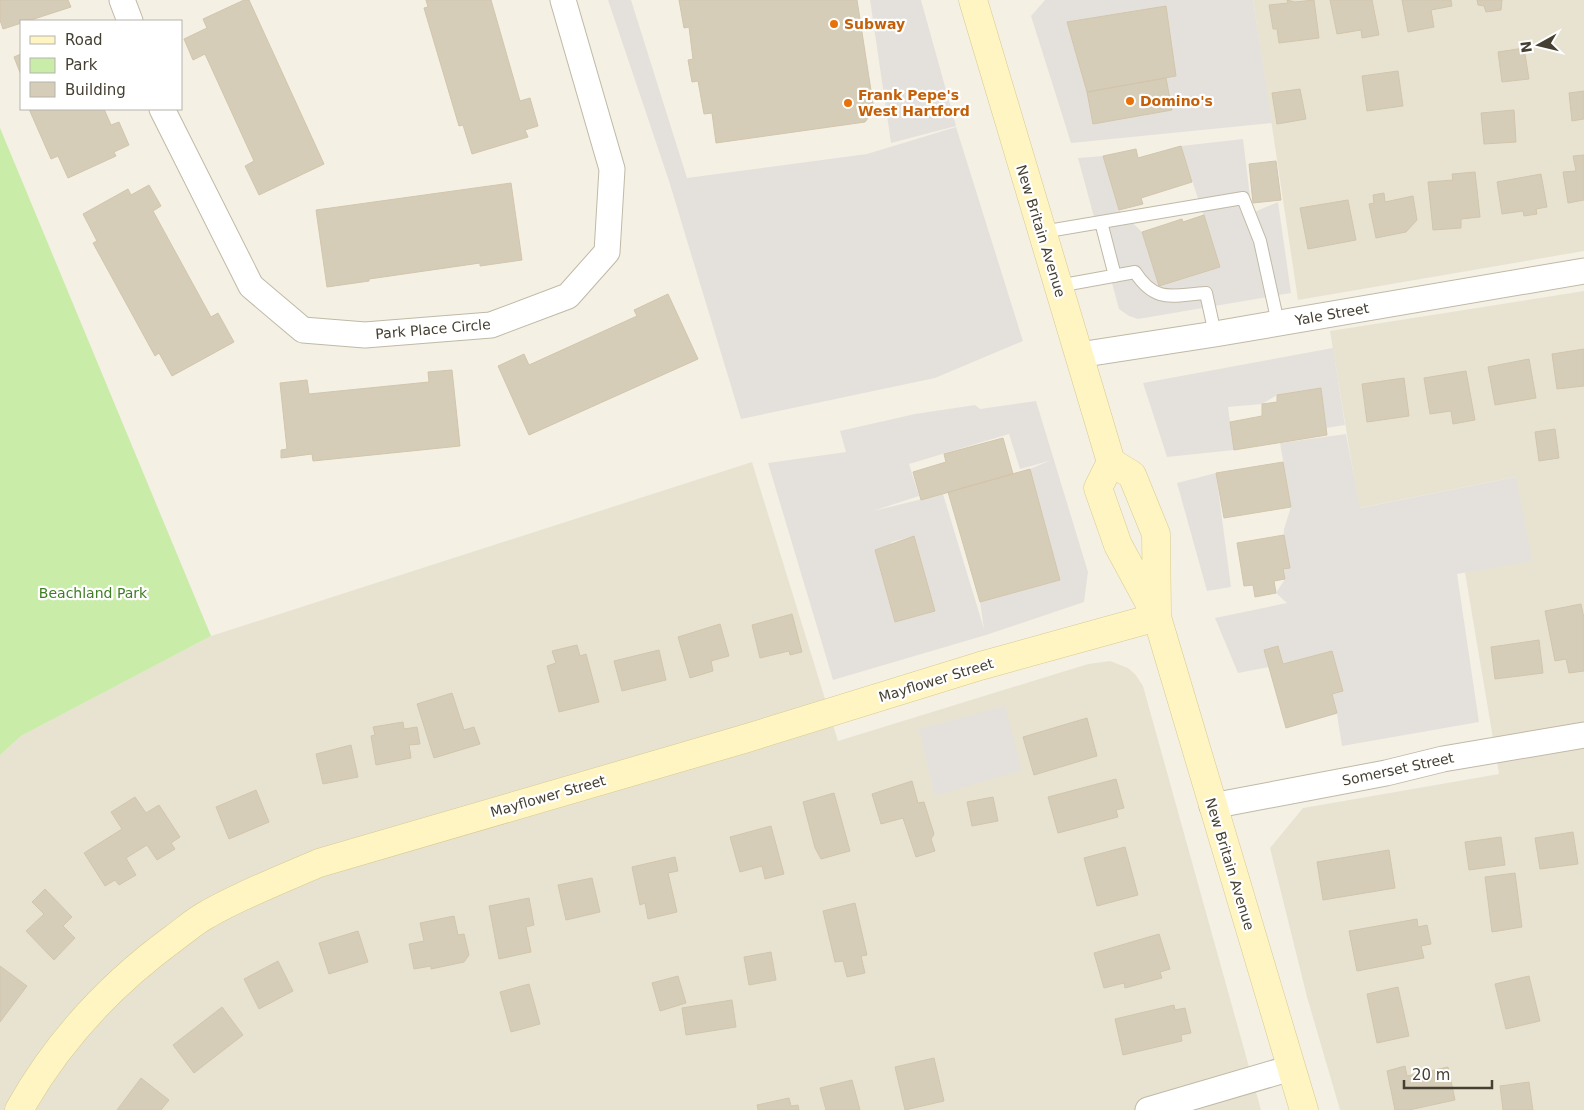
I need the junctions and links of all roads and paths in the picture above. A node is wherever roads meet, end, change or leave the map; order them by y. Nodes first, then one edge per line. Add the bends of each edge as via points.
1 (122, 0) edge
2 (563, 0) edge
3 (973, 0) edge
4 (130, 20) edge
5 (163, 110) edge
6 (1101, 222) junction
7 (1042, 232) junction
8 (1584, 271) edge
9 (1115, 276) junction
10 (1058, 286) junction
11 (1278, 324) junction
12 (1215, 334) junction
13 (1079, 355) junction
14 (1111, 462) junction
15 (1157, 617) junction
16 (1584, 736) edge
17 (1212, 806) junction
18 (1291, 1068) junction
19 (19, 1110) edge
20 (1148, 1110) edge
21 (1304, 1110) edge

1 - 4 street
2 - 5 street, Park Place Circle via 612,169 607,252 568,296 491,325 365,335 303,330 251,286
3 - 7 main road, New Britain Avenue
6 - 7 lane
6 - 9 lane
6 - 11 lane via 1243,198 1260,241
7 - 10 main road, New Britain Avenue
8 - 11 street, Yale Street
9 - 10 lane
9 - 12 lane via 1135,272 1145,288 1159,296 1206,293
10 - 13 main road, New Britain Avenue
11 - 12 street, Yale Street
12 - 13 street, Yale Street
13 - 14 main road, New Britain Avenue
14 - 15 main road, New Britain Avenue via 1098,488 1118,545
14 - 15 main road, New Britain Avenue via 1132,475 1156,534
15 - 17 main road, New Britain Avenue
15 - 19 main road, Mayflower Street via 980,666 734,742 319,863 264,886 206,914 108,992 60,1048
16 - 17 street, Somerset Street via 1443,759
17 - 18 main road, New Britain Avenue
18 - 20 street
18 - 21 main road, New Britain Avenue

